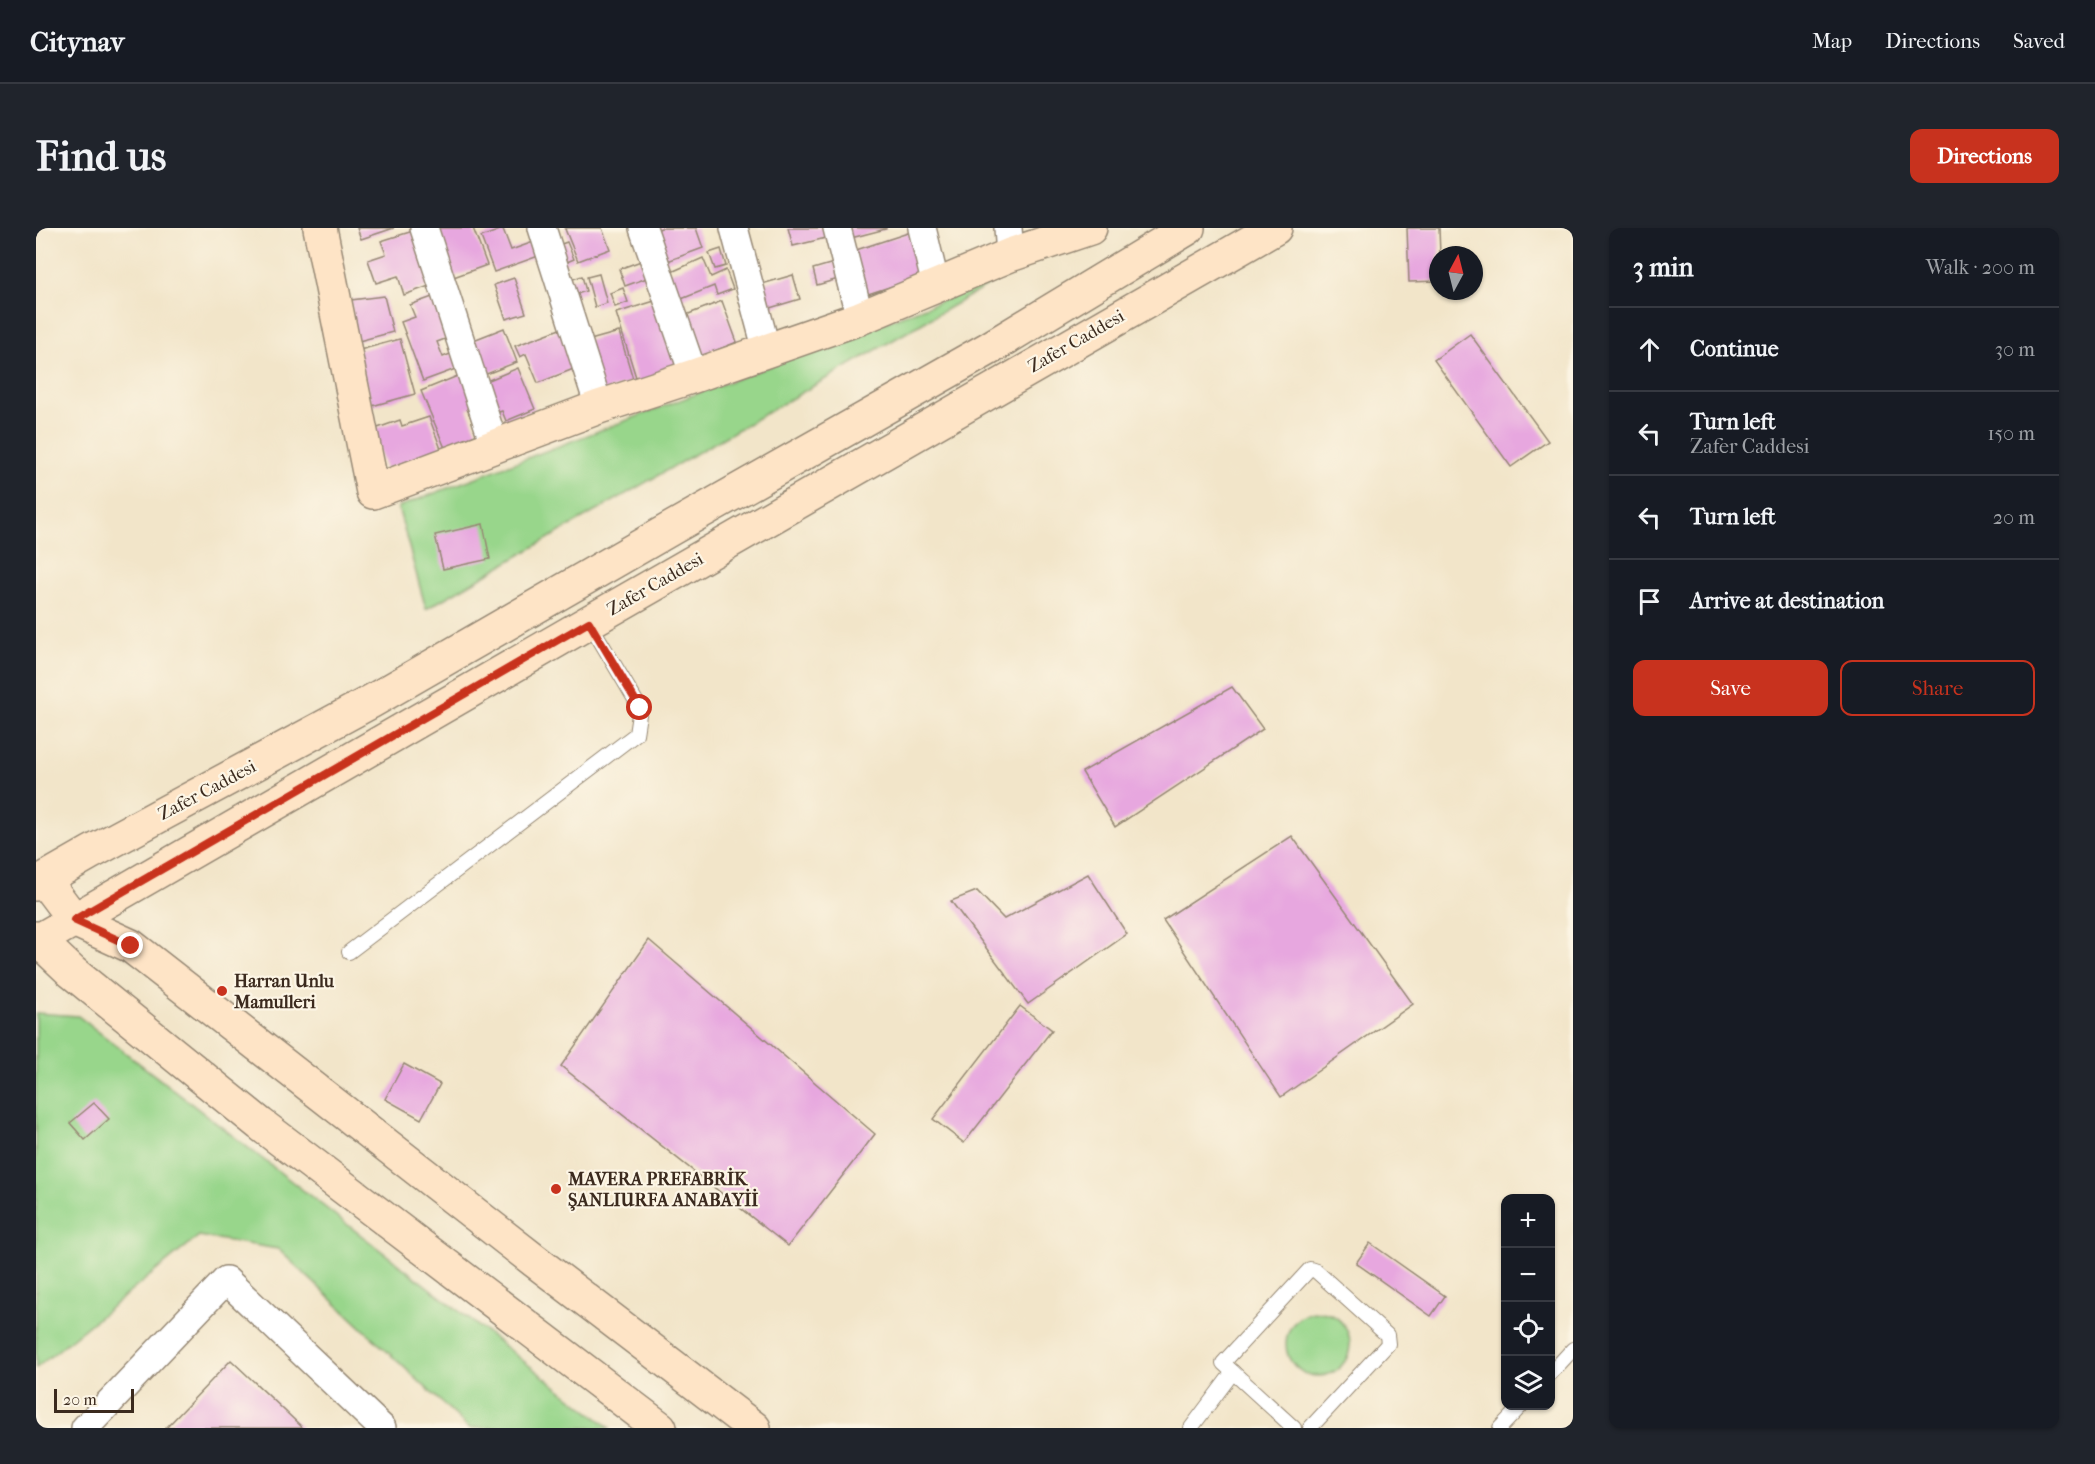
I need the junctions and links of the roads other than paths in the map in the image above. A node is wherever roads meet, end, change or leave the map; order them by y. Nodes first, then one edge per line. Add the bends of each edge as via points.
1 (320, 228) edge
2 (424, 228) edge
3 (542, 228) edge
4 (643, 228) edge
5 (734, 228) edge
6 (837, 228) edge
7 (922, 228) edge
8 (1089, 228) edge
9 (1188, 228) edge
10 (1275, 228) edge
11 (1009, 242) edge
12 (936, 286) junction
13 (860, 318) junction
14 (767, 351) junction
15 (694, 376) junction
16 (599, 407) junction
17 (495, 447) junction
18 (589, 622) junction
19 (40, 882) edge
20 (74, 920) junction
21 (37, 940) edge
22 (349, 952) dead end
23 (1573, 1349) edge
24 (1555, 1369) edge
25 (1233, 1372) junction
26 (1517, 1410) edge
27 (85, 1428) edge
28 (382, 1428) edge
29 (660, 1428) edge
30 (754, 1428) edge
31 (1191, 1428) edge
32 (1294, 1428) edge
33 (1310, 1428) edge
34 (1500, 1428) edge

1 - 17 main road via 373,492
2 - 17 street
3 - 16 street
4 - 15 street
5 - 14 street
6 - 13 street
7 - 12 street
8 - 11 main road
9 - 19 main road, Zafer Caddesi via 988,349 372,701
10 - 18 main road, Zafer Caddesi
11 - 12 main road
12 - 13 main road
13 - 14 main road
14 - 15 main road
15 - 16 main road
16 - 17 main road
18 - 20 main road, Zafer Caddesi
18 - 22 lane via 640,708 636,734
19 - 20 main road
20 - 21 main road, Zafer Caddesi
20 - 30 main road via 131,946
21 - 29 main road via 260,1124
23 - 24 lane
25 - 31 lane
25 - 32 lane
25 - 33 lane via 1223,1363 1310,1269 1316,1271 1387,1335 1389,1344
26 - 34 lane
27 - 28 street via 226,1280

